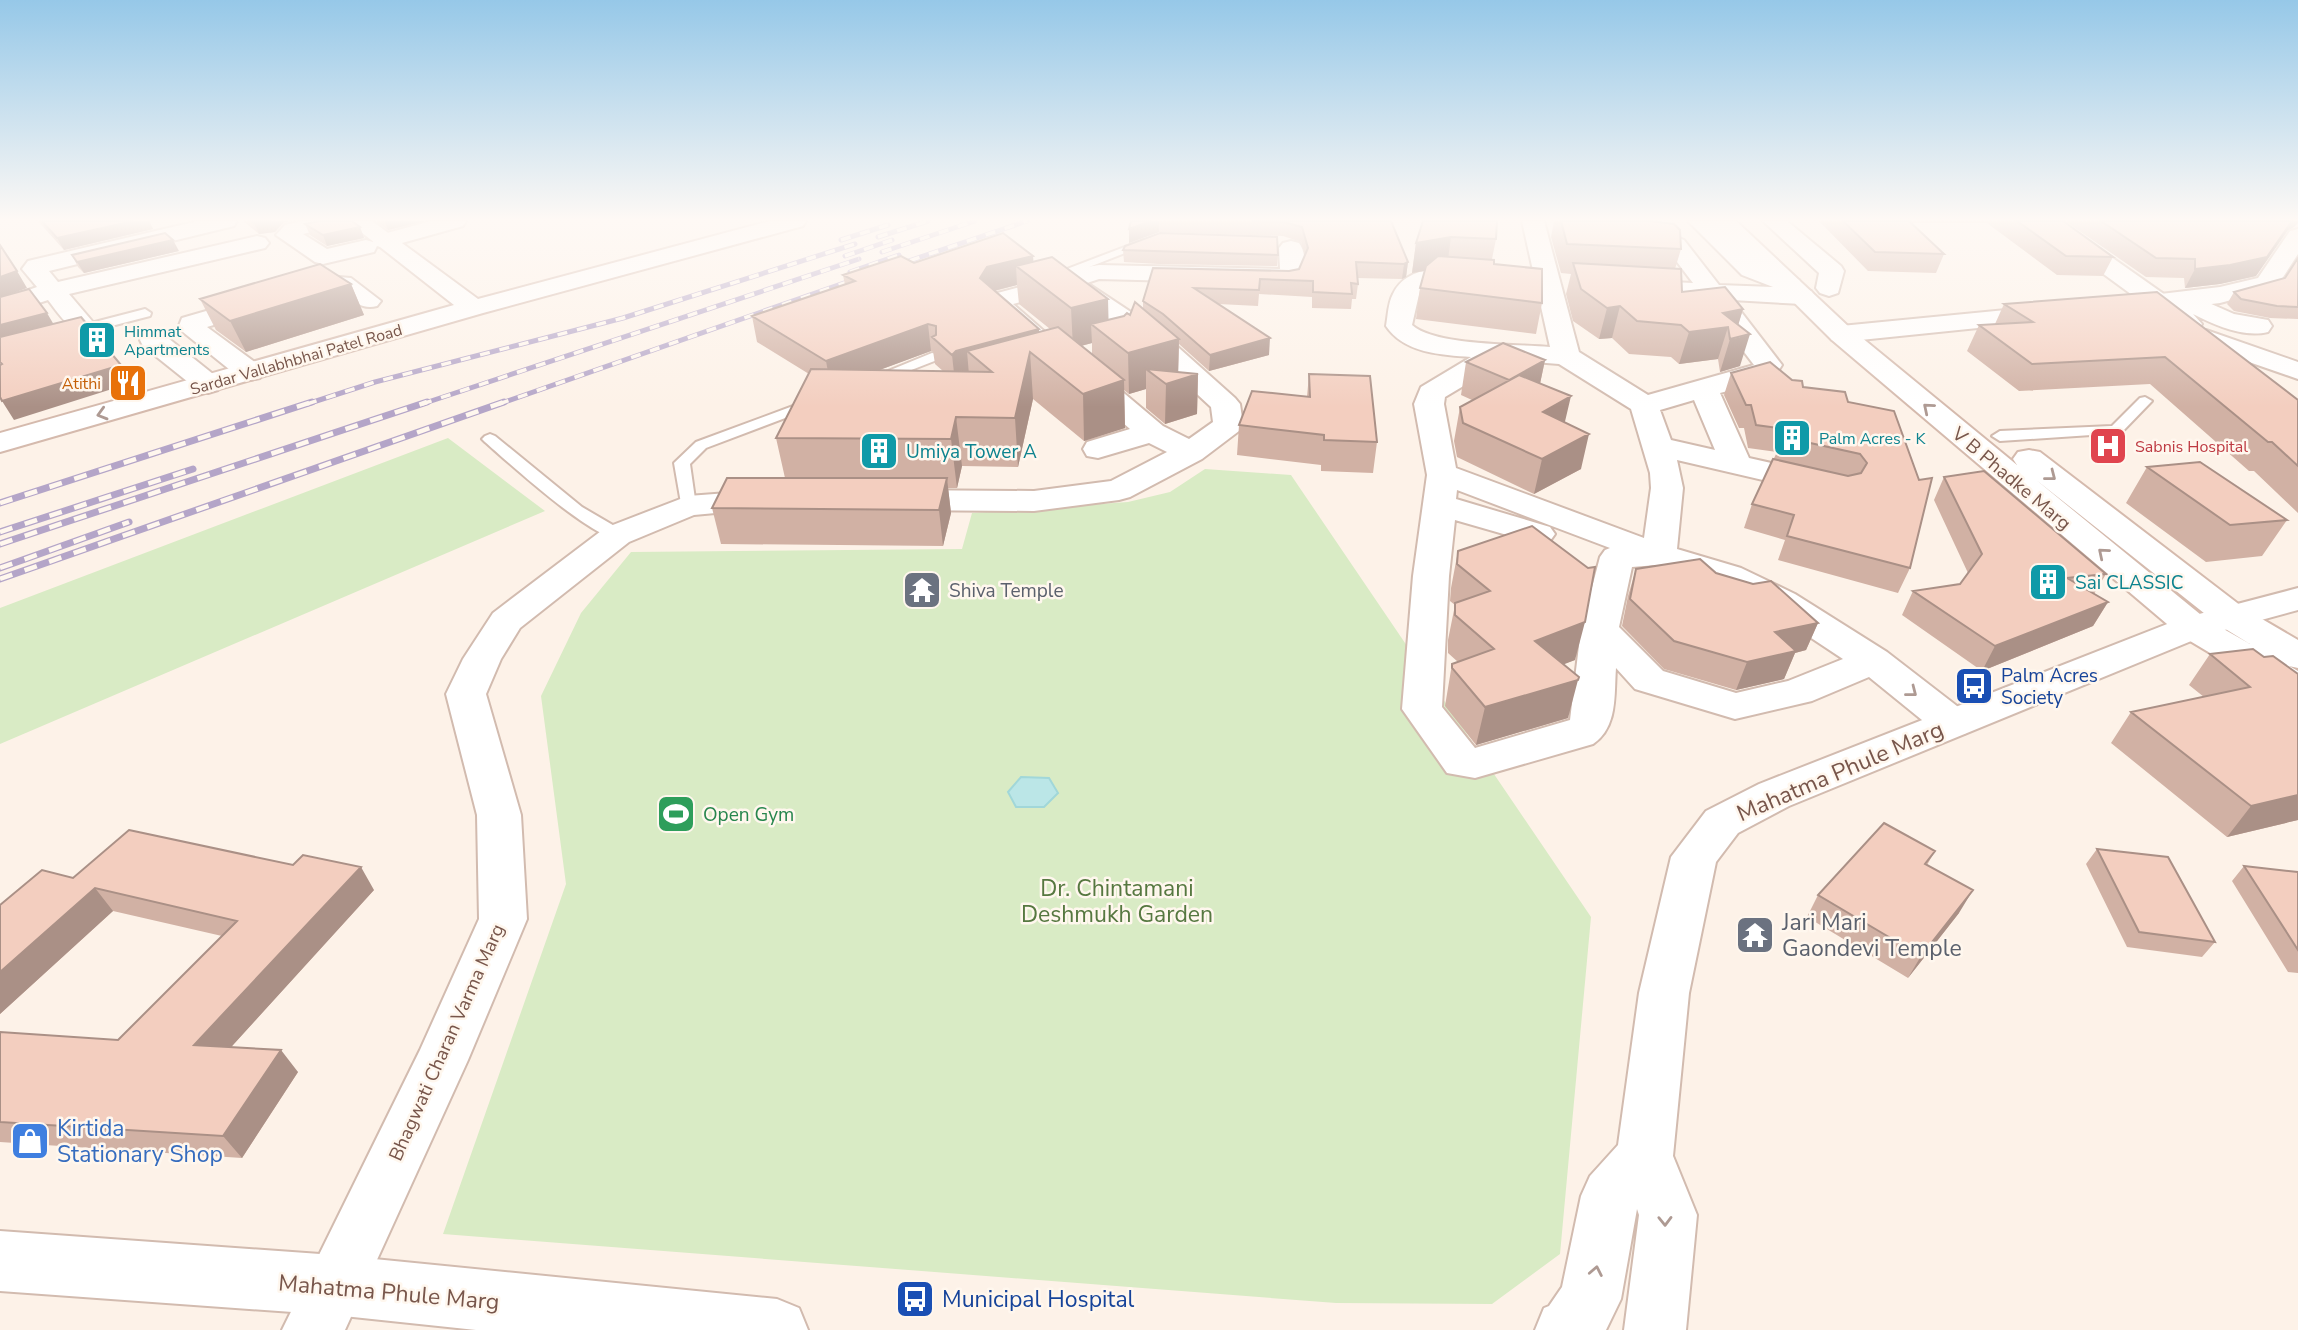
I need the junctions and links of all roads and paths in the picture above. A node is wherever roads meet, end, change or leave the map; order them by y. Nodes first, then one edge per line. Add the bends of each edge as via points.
1 (47, 283) edge
2 (84, 283) edge
3 (327, 283) edge
4 (343, 283) edge
5 (435, 283) edge
6 (566, 283) edge
7 (1074, 283) edge
8 (1090, 283) edge
9 (1416, 283) edge
10 (1548, 283) edge
11 (1705, 283) edge
12 (1788, 283) edge
13 (1802, 283) edge
14 (1816, 283) edge
15 (2143, 283) edge
16 (2267, 283) edge
17 (1602, 287) edge
18 (54, 290) junction
19 (1807, 290) junction
20 (1712, 292) junction
21 (368, 302) dead end
22 (2173, 302) junction
23 (474, 308) junction
24 (0, 309) edge
25 (2094, 309) edge
26 (2067, 312) edge
27 (145, 313) dead end
28 (79, 321) edge
29 (2259, 326) dead end
30 (1877, 330) junction
31 (1841, 334) junction
32 (53, 337) edge
33 (2206, 338) junction
34 (153, 340) dead end
35 (1102, 351) edge
36 (1502, 351) junction
37 (1057, 356) junction
38 (1566, 356) junction
39 (932, 357) edge
40 (2230, 367) edge
41 (2298, 371) edge
42 (250, 372) junction
43 (208, 384) junction
44 (855, 386) edge
45 (1704, 389) junction
46 (829, 396) edge
47 (2145, 401) dead end
48 (1644, 405) junction
49 (1152, 432) junction
50 (2000, 436) junction
51 (490, 439) dead end
52 (0, 443) edge
53 (1657, 446) junction
54 (1098, 449) edge
55 (1191, 452) junction
56 (1735, 464) junction
57 (1839, 487) edge
58 (1441, 489) junction
59 (803, 500) edge
60 (858, 500) edge
61 (688, 506) junction
62 (617, 535) junction
63 (1660, 555) junction
64 (1617, 557) junction
65 (2298, 599) edge
66 (2213, 622) junction
67 (1600, 629) junction
68 (2298, 656) edge
69 (1873, 661) junction
70 (2298, 688) edge
71 (1952, 723) junction
72 (1645, 1156) junction
73 (0, 1261) edge
74 (323, 1308) edge
75 (777, 1330) edge
76 (1569, 1330) edge
77 (1655, 1330) edge

1 - 18 street
2 - 18 street
3 - 42 street via 191,324
4 - 21 street
5 - 23 street
6 - 23 street, Sardar Vallabhbhai Patel Road
7 - 37 street via 999,300 999,305
8 - 55 street via 1225,404 1228,425
9 - 36 street via 1406,292 1399,326 1403,332 1427,342
10 - 38 street
11 - 20 street
12 - 19 street
13 - 19 street, V B Phadke Marg
14 - 19 street
15 - 22 street
16 - 22 street
17 - 20 street
18 - 24 street
18 - 28 street
19 - 20 street
19 - 30 street, V B Phadke Marg
19 - 31 street, V B Phadke Marg
20 - 45 street via 1768,365 1763,373
22 - 25 street
22 - 29 street via 2228,321
22 - 33 street
23 - 42 street, Sardar Vallabhbhai Patel Road
26 - 30 street
27 - 32 lane
30 - 31 street
30 - 50 street, V B Phadke Marg
66 -> 31 street, V B Phadke Marg
33 - 40 street via 2212,353
33 - 41 street
34 - 43 street
35 - 37 street
36 - 38 street
36 - 58 street via 1431,393
37 - 49 street
38 - 48 street
39 - 44 lane
42 - 43 street, Sardar Vallabhbhai Patel Road
43 -> 52 street, Sardar Vallabhbhai Patel Road
45 - 48 street
45 - 56 street
46 - 61 lane via 701,445 682,463
47 - 50 lane via 2116,430
48 - 53 street
49 - 54 street
49 - 55 street
50 -> 66 street, V B Phadke Marg
51 - 62 lane via 576,510
53 - 56 street
53 - 63 street via 1667,488
55 - 60 street via 1119,490 1034,501
56 - 57 street
58 - 63 street
58 - 64 street
58 - 67 street via 1422,709 1456,759 1475,763 1588,728
59 - 61 street, Bhagwati Charan Varma Marg
61 - 62 street, Bhagwati Charan Varma Marg
62 - 74 street, Bhagwati Charan Varma Marg via 506,621 466,694 499,815 503,919 442,1060
63 - 64 street
63 - 69 street via 1730,575 1782,602
64 - 67 street
65 - 66 street, Mahatma Phule Marg
66 - 68 street, V B Phadke Marg
66 - 70 street, V B Phadke Marg
66 - 71 street, Mahatma Phule Marg
67 - 69 street via 1649,680 1735,706 1798,692
69 -> 71 street
71 - 72 street, Mahatma Phule Marg via 1774,795 1722,822 1694,857 1664,993
76 -> 72 street via 1590,1299 1610,1196
72 -> 77 street via 1668,1215
73 - 74 street, Mahatma Phule Marg
74 - 75 street, Mahatma Phule Marg

